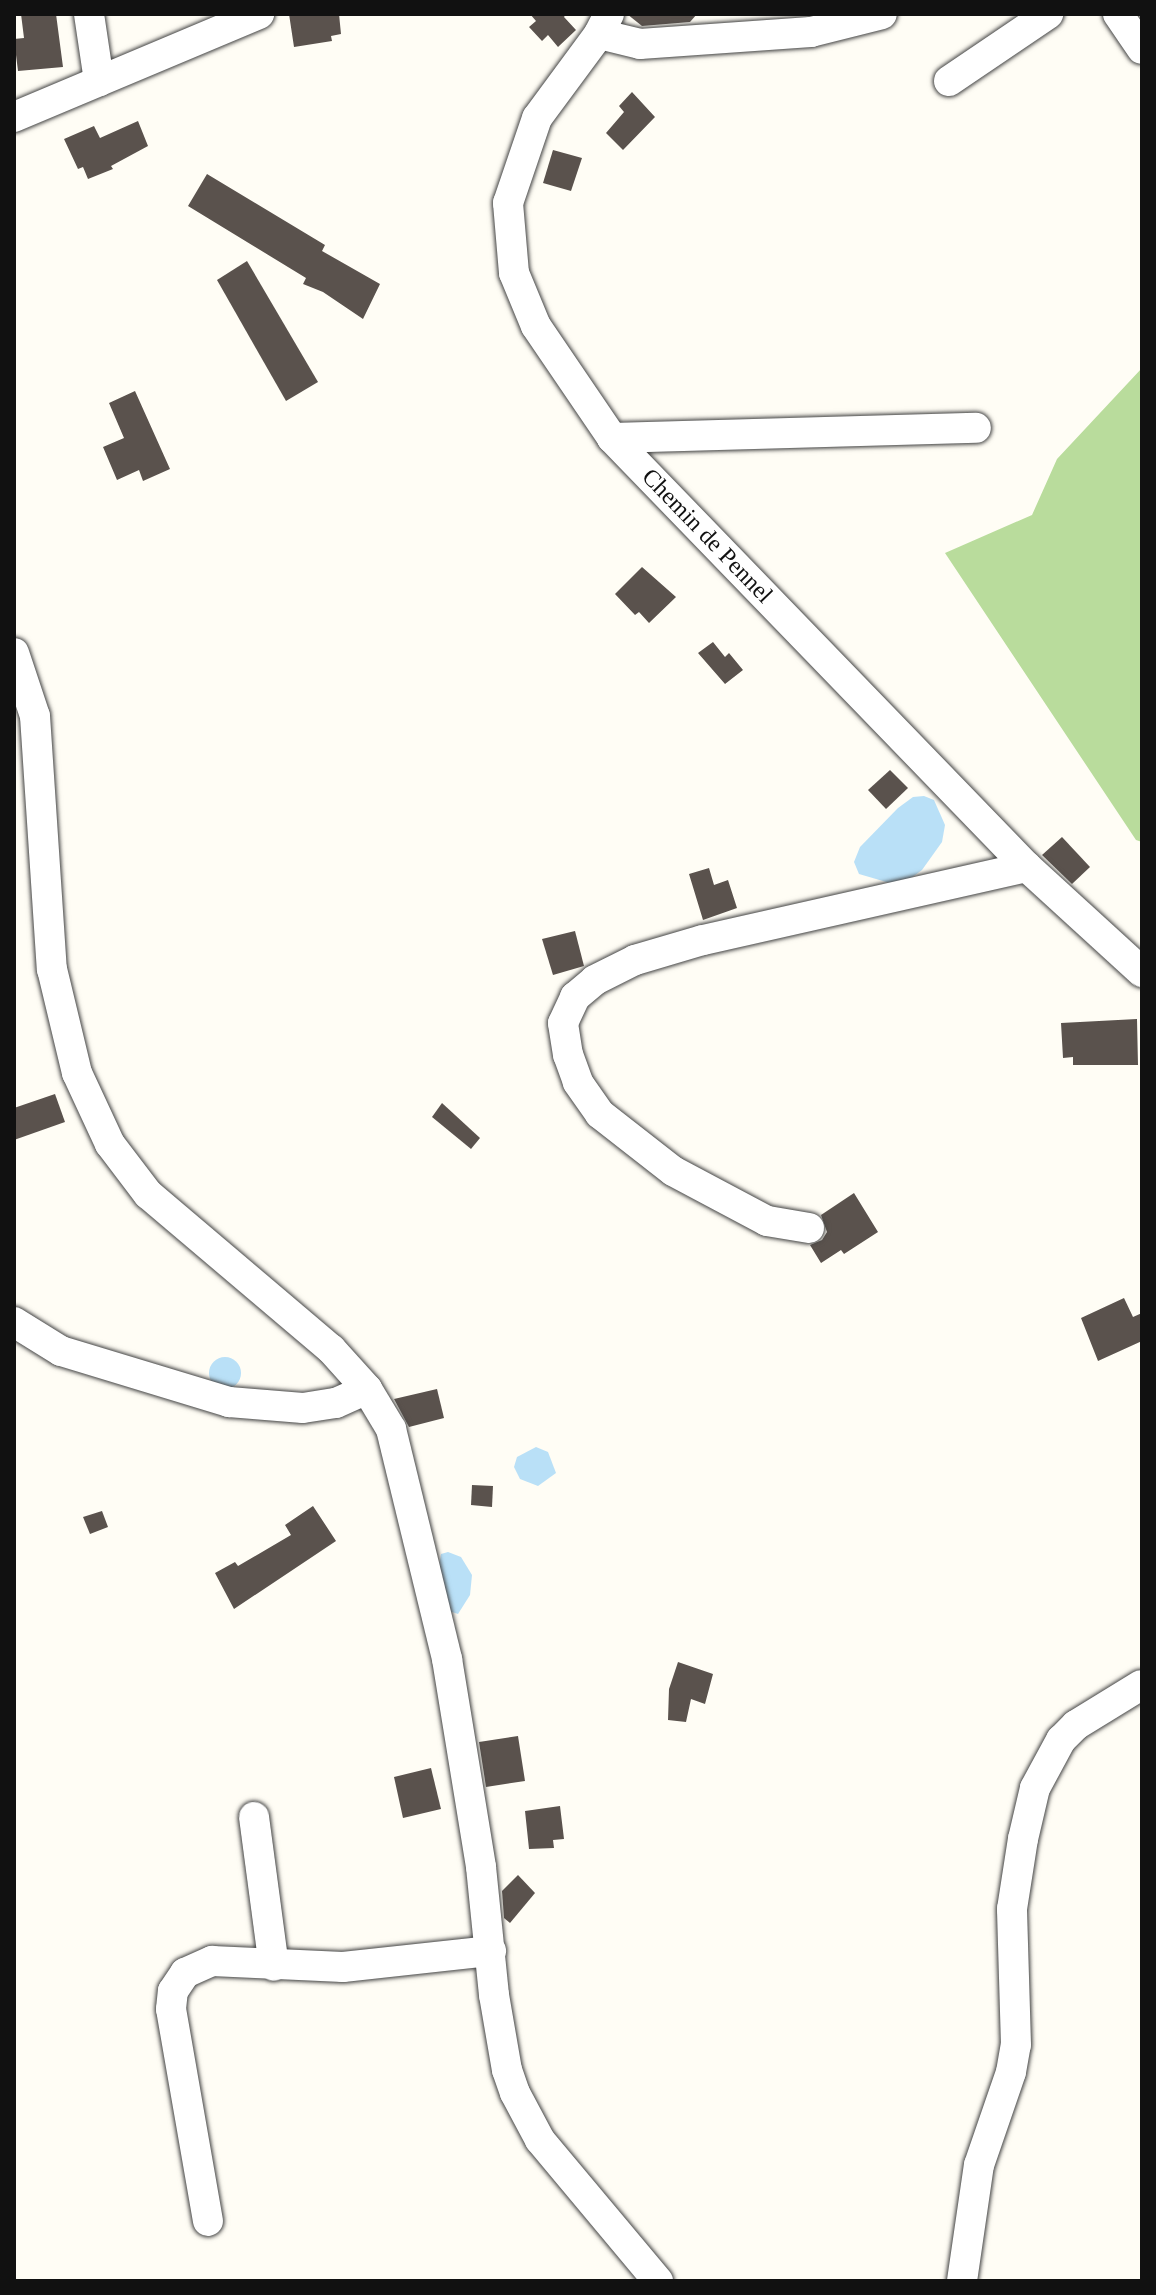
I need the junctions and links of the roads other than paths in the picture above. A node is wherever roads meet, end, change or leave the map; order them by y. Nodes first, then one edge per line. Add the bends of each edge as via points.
1 (89, 14) edge
2 (259, 14) edge
3 (882, 14) edge
4 (1048, 14) edge
5 (1118, 14) edge
6 (604, 24) edge
7 (1142, 49) edge
8 (99, 81) junction
9 (949, 81) dead end
10 (14, 117) edge
11 (976, 428) dead end
12 (612, 438) junction
13 (14, 653) edge
14 (1027, 867) junction
15 (1142, 972) edge
16 (809, 1228) dead end
17 (14, 1322) edge
18 (367, 1389) junction
19 (1142, 1684) edge
20 (254, 1817) dead end
21 (491, 1951) junction
22 (274, 1966) junction
23 (208, 2221) dead end
24 (658, 2281) edge
25 (962, 2281) edge

1 - 8 street
2 - 8 street
3 - 6 street via 795,33 640,44
4 - 9 street
5 - 7 street
6 - 12 street, Chemin de Pennel via 537,118 508,203 514,273 536,326
8 - 10 street
11 - 12 street
12 - 14 street, Chemin de Pennel
13 - 18 street via 35,716 52,969 77,1073 93,1109 124,1167 148,1194 302,1322
14 - 15 street, Chemin de Pennel
14 - 16 street via 703,940 635,960 575,997 563,1023 568,1055 578,1082 600,1114 673,1171 767,1221
17 - 18 street via 61,1351 229,1402 303,1408 336,1403
18 - 21 street via 394,1439 447,1659
19 - 25 street via 1076,1725 1061,1740 1035,1788 1012,1909 1016,2045 979,2165
20 - 22 street
21 - 22 street via 361,1967
21 - 24 street via 500,2043 520,2104 540,2140
22 - 23 street via 228,1961 199,1965 185,1973 173,1991 171,2009

